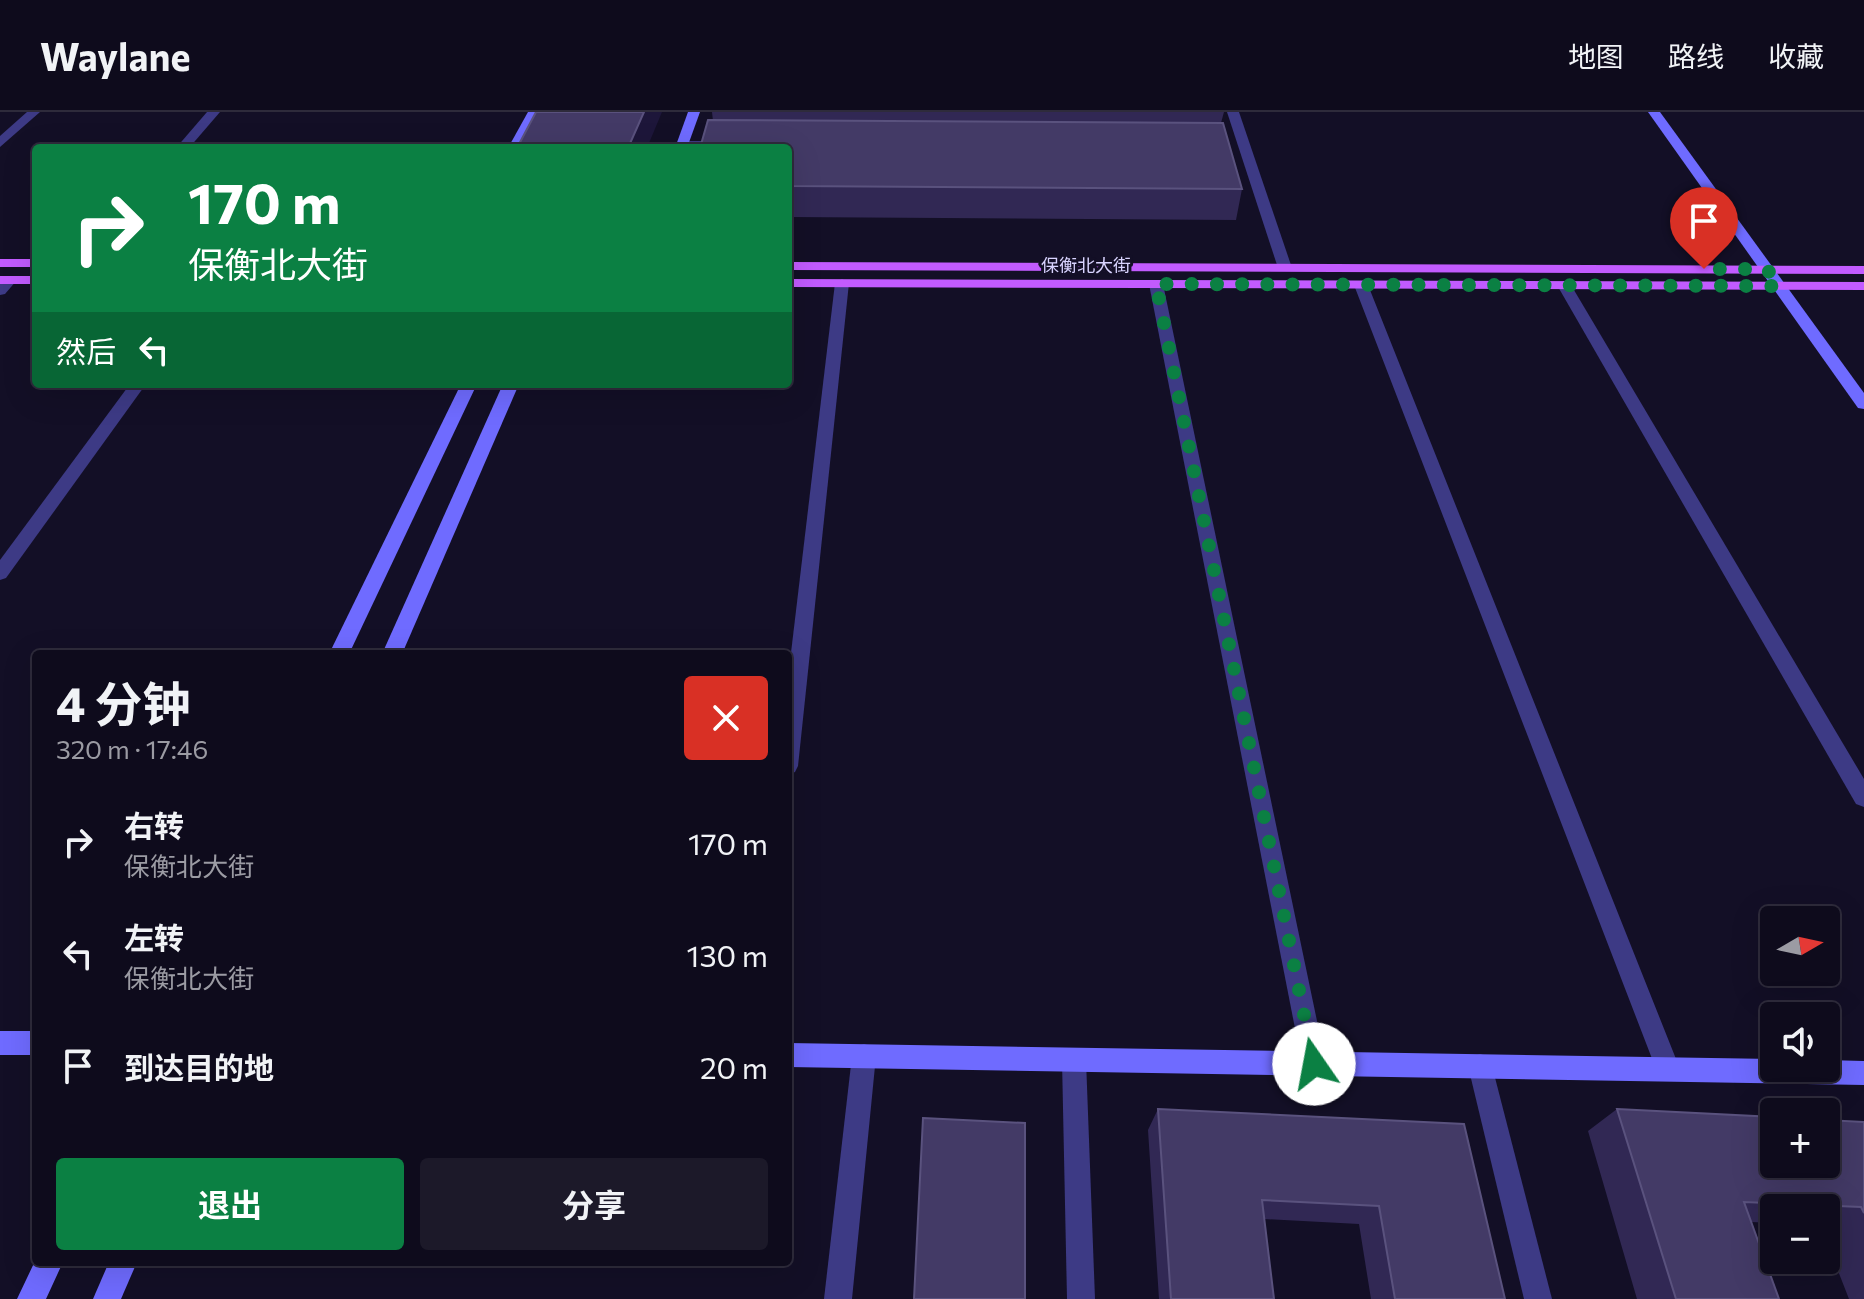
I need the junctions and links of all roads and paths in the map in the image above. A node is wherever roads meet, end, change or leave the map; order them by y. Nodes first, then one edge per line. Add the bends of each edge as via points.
1 (34, 112) edge
2 (214, 112) edge
3 (534, 112) edge
4 (694, 112) edge
5 (1233, 112) edge
6 (1654, 112) edge
7 (0, 143) edge
8 (186, 144) edge
9 (516, 144) edge
10 (683, 144) edge
11 (1229, 146) edge
12 (1244, 146) junction
13 (0, 263) edge
14 (32, 263) edge
15 (792, 266) edge
16 (1285, 268) junction
17 (1767, 269) junction
18 (1864, 270) edge
19 (32, 280) edge
20 (792, 283) edge
21 (842, 283) junction
22 (3, 284) edge
23 (1156, 284) junction
24 (1361, 285) junction
25 (1564, 285) junction
26 (1779, 286) junction
27 (1864, 286) edge
28 (135, 388) edge
29 (467, 388) edge
30 (509, 388) edge
31 (1864, 404) edge
32 (0, 573) edge
33 (341, 650) edge
34 (394, 650) edge
35 (792, 730) edge
36 (1864, 798) edge
37 (0, 1043) edge
38 (32, 1043) edge
39 (792, 1055) edge
40 (864, 1056) junction
41 (1074, 1060) junction
42 (1314, 1064) junction
43 (1480, 1066) junction
44 (1668, 1069) junction
45 (1864, 1073) edge
46 (47, 1266) edge
47 (121, 1266) edge
48 (31, 1299) edge
49 (107, 1299) edge
50 (838, 1299) edge
51 (1081, 1299) edge
52 (1538, 1299) edge

1 - 7 street
2 - 8 street
3 - 9 street
4 - 10 street
5 - 12 street
6 - 17 street
11 - 12 street
12 - 16 street
13 - 14 main road
15 - 16 main road, 保衡北大街
16 - 17 main road, 保衡北大街
17 - 18 main road, 保衡北大街
17 - 26 street
19 - 22 main road
20 - 21 main road, 保衡北大街
21 - 23 main road, 保衡北大街
21 - 35 street
23 - 24 main road, 保衡北大街
23 - 42 street
24 - 25 main road, 保衡北大街
24 - 44 street
25 - 26 main road, 保衡北大街
25 - 36 street
26 - 27 main road, 保衡北大街
26 - 31 street
28 - 32 street
29 - 33 street
30 - 34 street
37 - 38 street
39 - 40 street
40 - 41 street
40 - 50 street
41 - 42 street
41 - 51 street
42 - 43 street
43 - 44 street
43 - 52 street
44 - 45 street
46 - 48 street
47 - 49 street

